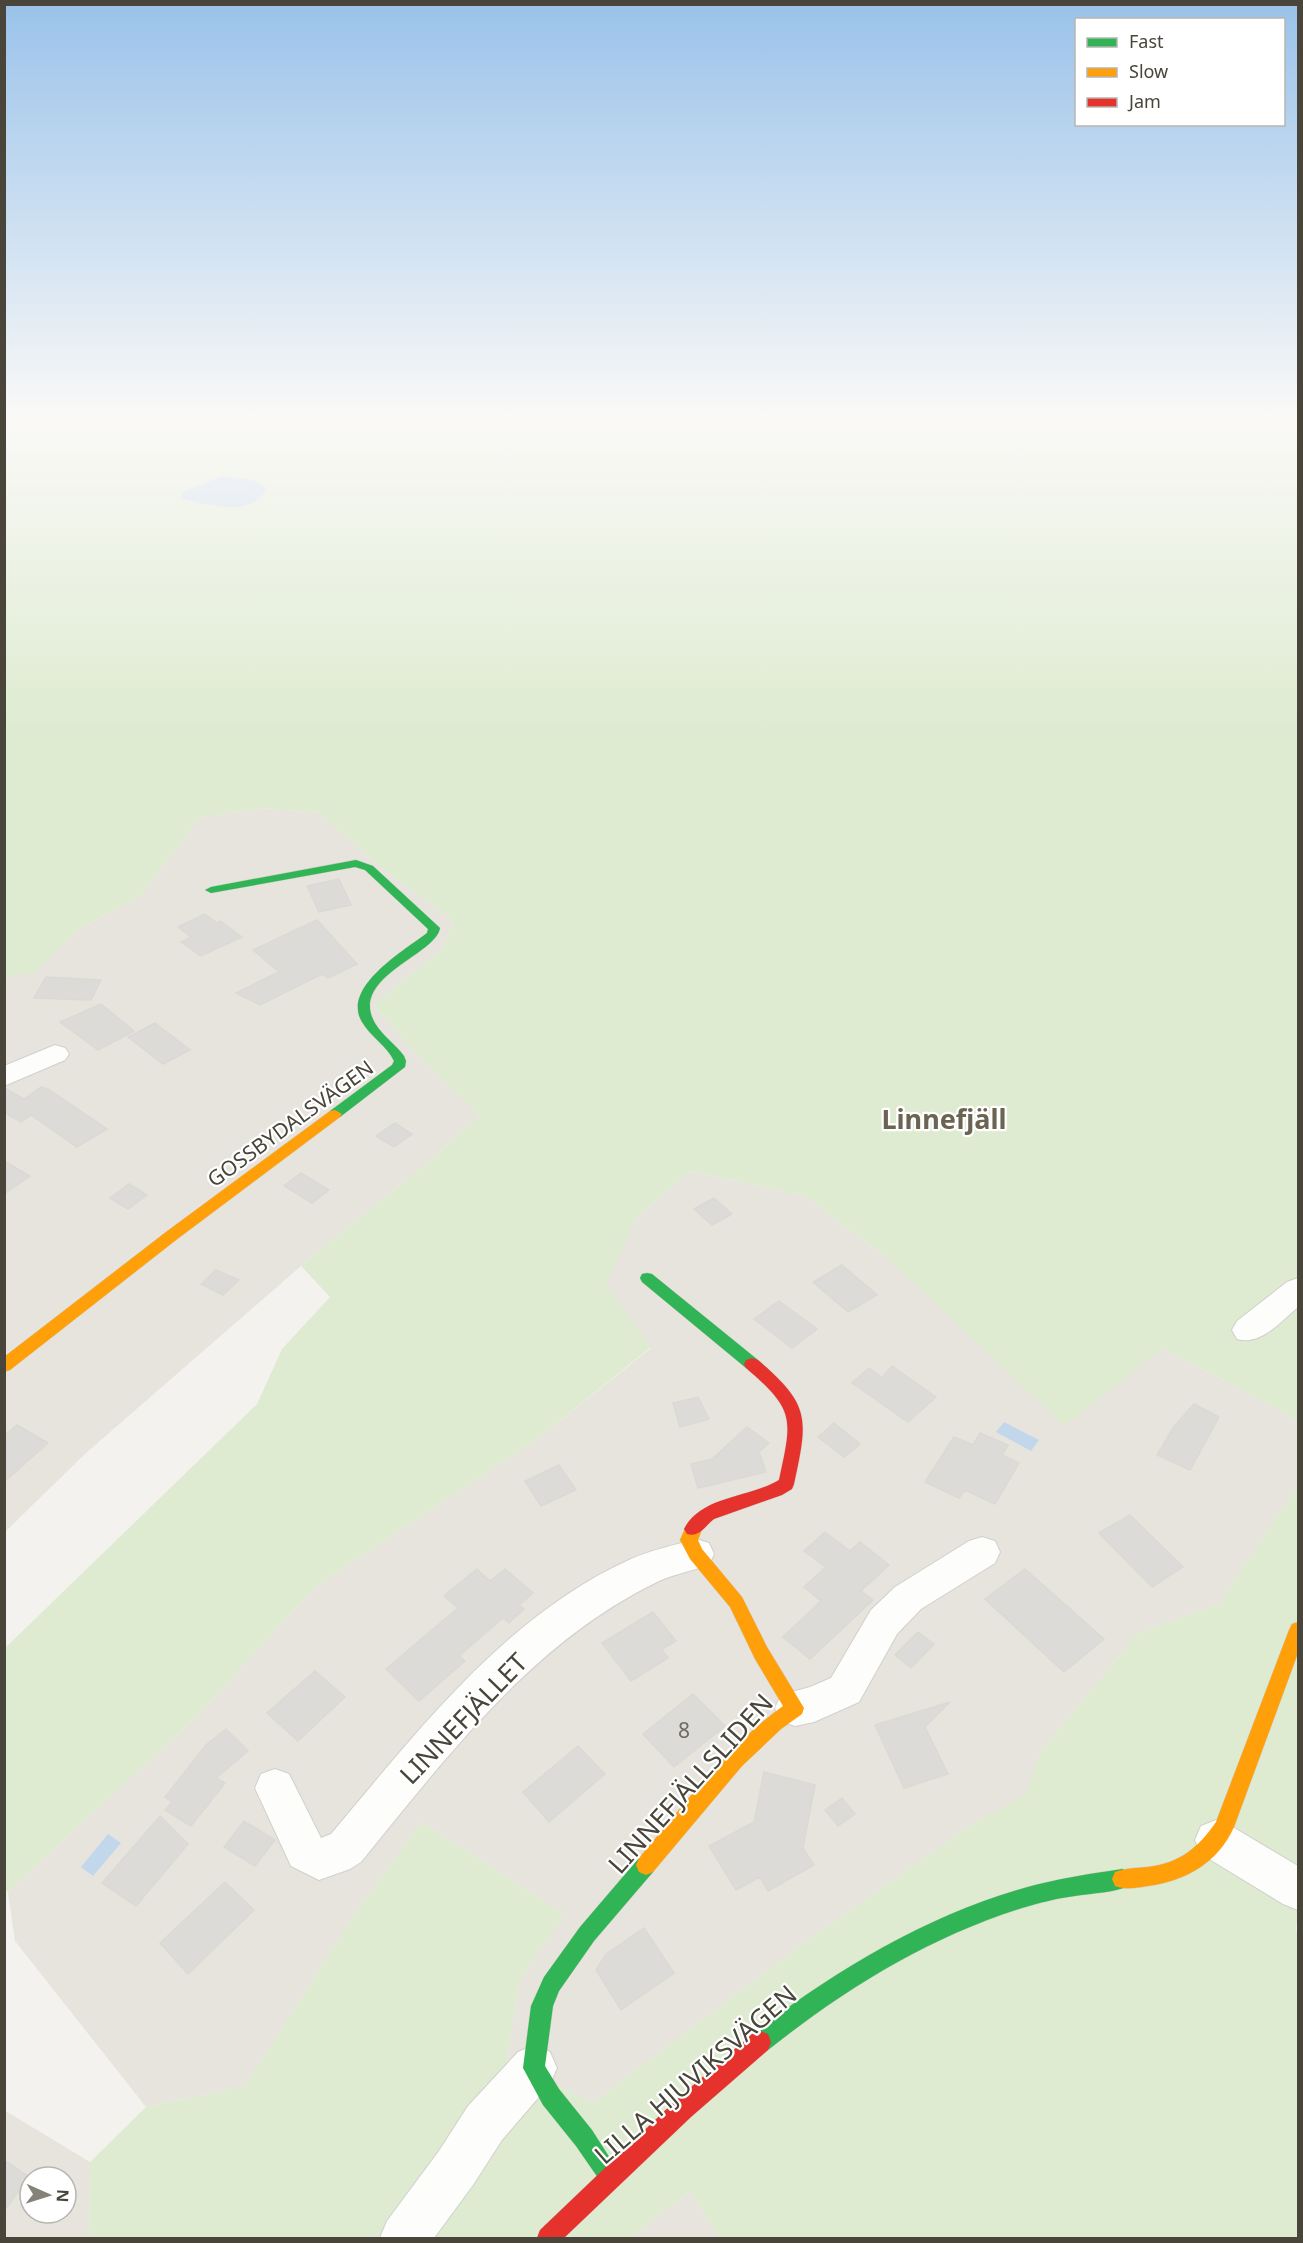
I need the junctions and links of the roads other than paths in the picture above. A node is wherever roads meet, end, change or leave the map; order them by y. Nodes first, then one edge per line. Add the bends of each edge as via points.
1 (211, 890) dead end
2 (55, 1054) dead end
3 (4, 1077) edge
4 (647, 1278) dead end
5 (1299, 1290) edge
6 (1248, 1330) dead end
7 (4, 1366) edge
8 (982, 1552) dead end
9 (696, 1554) junction
10 (1299, 1630) edge
11 (795, 1708) junction
12 (275, 1788) dead end
13 (1216, 1840) junction
14 (1299, 1889) edge
15 (534, 2068) junction
16 (611, 2177) junction
17 (404, 2238) edge
18 (548, 2238) edge

1 - 7 street, GOSSBYDALSVÄGEN via 356,863 369,868 428,921 434,927 433,934 369,986 362,1004 367,1020 398,1056 398,1067
2 - 3 street
4 - 9 street via 779,1386 795,1410 795,1442 786,1484 777,1491 715,1511 695,1524 689,1540
5 - 6 street
8 - 11 street via 908,1598 884,1622 845,1690
9 - 11 street, LINNEFJÄLLSLIDEN via 736,1602
9 - 12 street, LINNEFJÄLLET via 672,1558 621,1580 571,1612 496,1676 346,1848 335,1855 319,1860 306,1852
10 - 13 street, LILLA HJUVIKSVÄGEN
11 - 15 street, LINNEFJÄLLSLIDEN via 740,1755 587,1934 551,1984 542,2006
13 - 14 street
13 - 16 street, LILLA HJUVIKSVÄGEN via 1195,1862 1166,1872 1087,1884 1021,1900 908,1944 797,2013 721,2076
15 - 16 street
15 - 17 street via 485,2122
16 - 18 street, LILLA HJUVIKSVÄGEN

